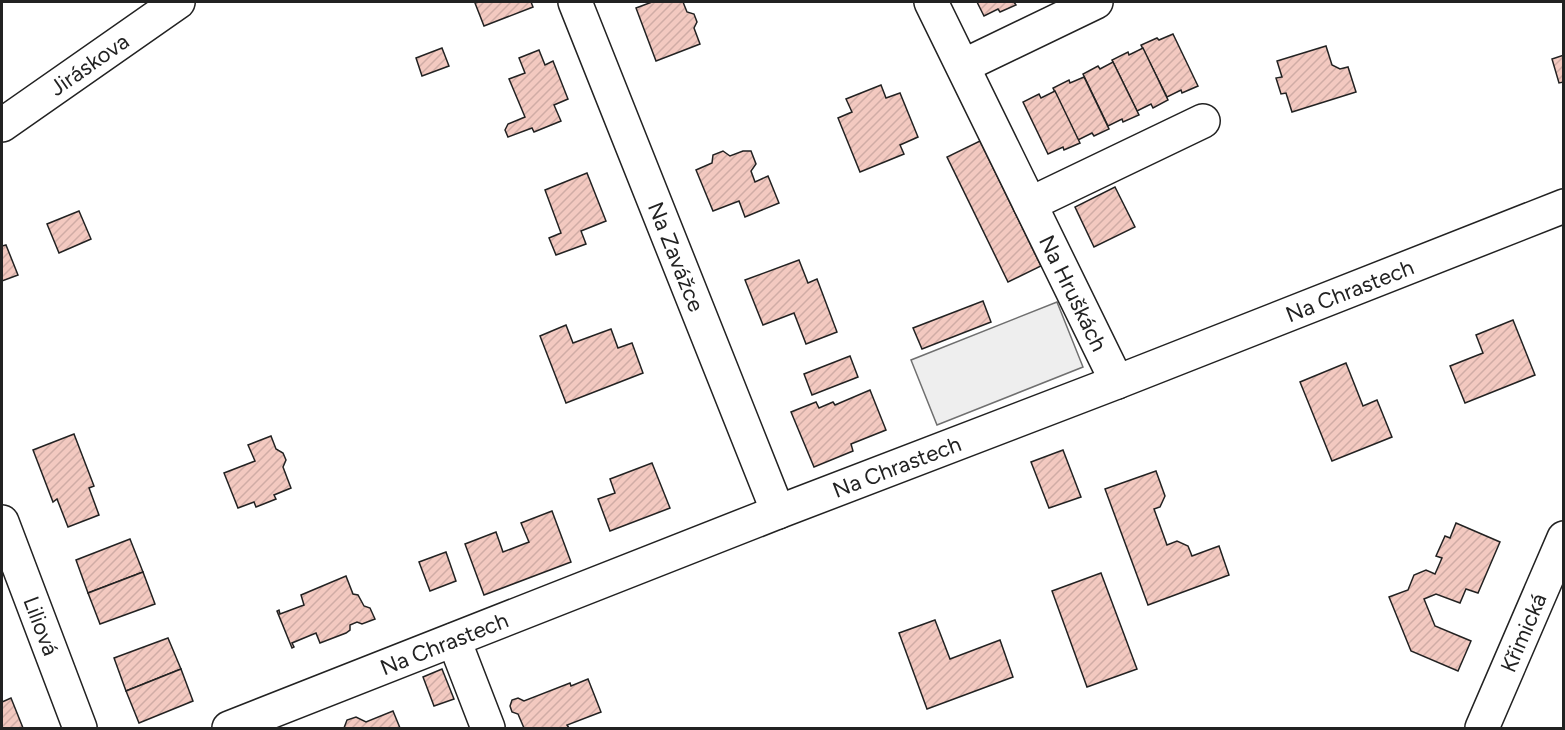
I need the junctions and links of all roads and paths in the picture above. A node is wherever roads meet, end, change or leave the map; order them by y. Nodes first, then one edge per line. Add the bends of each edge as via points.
1 (178, 2) edge
2 (575, 2) edge
3 (931, 2) edge
4 (1096, 2) edge
5 (963, 66) junction
6 (1203, 121) dead end
7 (2, 125) edge
8 (1030, 204) junction
9 (1563, 206) edge
10 (1117, 382) junction
11 (778, 512) junction
12 (2, 522) edge
13 (1563, 538) edge
14 (1557, 578) edge
15 (454, 640) junction
16 (80, 729) edge
17 (229, 729) edge
18 (488, 729) edge
19 (1482, 729) edge

1 - 7 street, Jiráskova
2 - 11 street, Na Zavážce
3 - 5 street, Na Hruškách
4 - 5 street
5 - 8 street, Na Hruškách
6 - 8 street
8 - 10 street, Na Hruškách
9 - 10 street, Na Chrastech
10 - 11 street, Na Chrastech
11 - 15 street, Na Chrastech
12 - 16 street, Liliová
13 - 14 street, Křimická
14 - 19 street, Křimická
15 - 17 street, Na Chrastech
15 - 18 street

